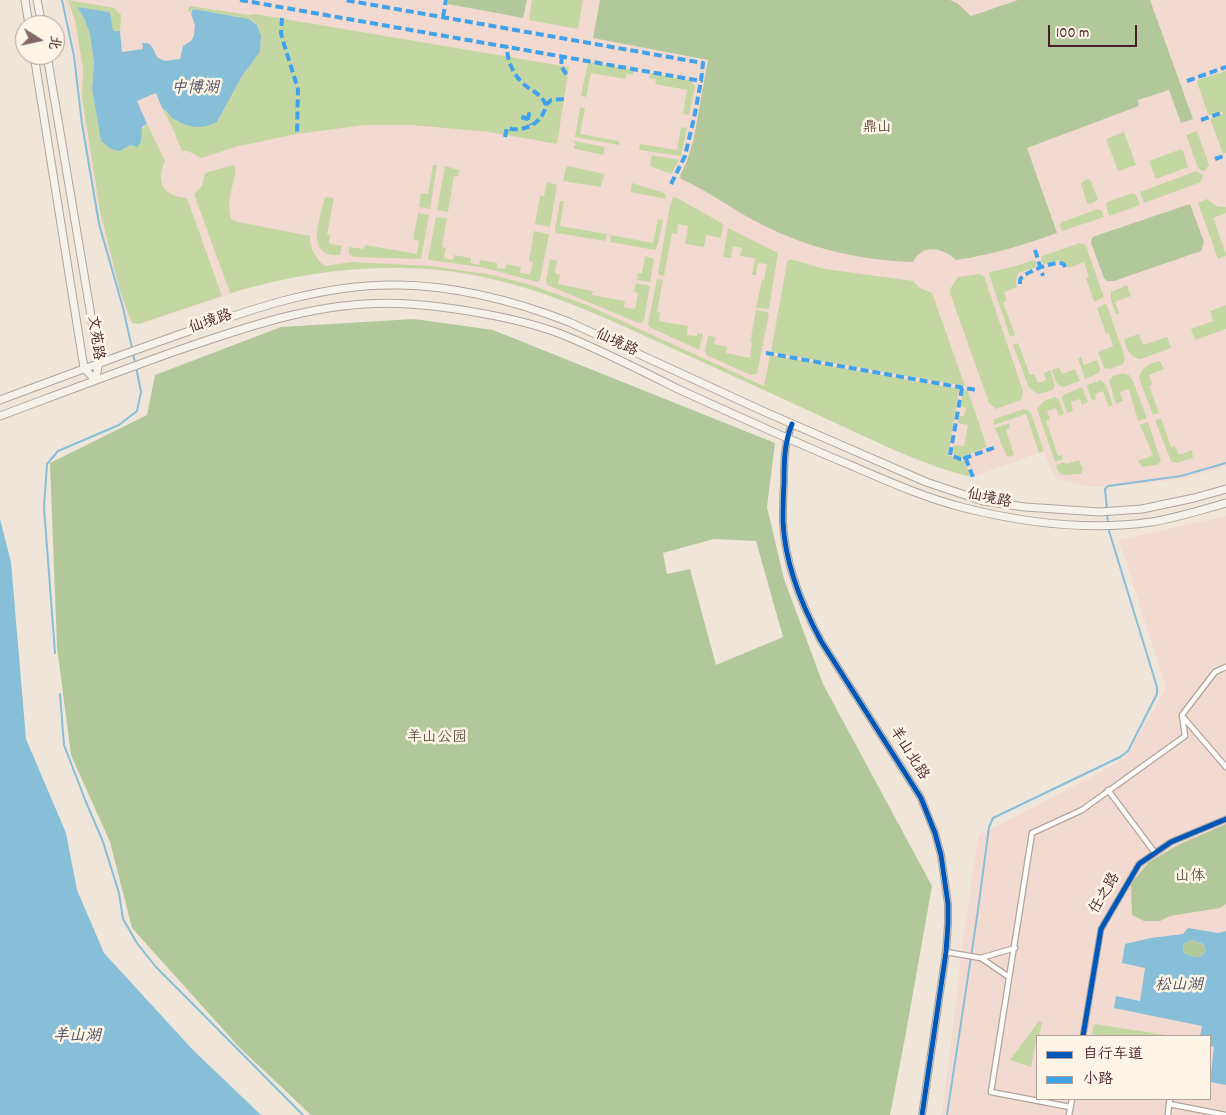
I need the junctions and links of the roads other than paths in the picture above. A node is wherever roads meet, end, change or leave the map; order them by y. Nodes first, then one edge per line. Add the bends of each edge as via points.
1 (25, 0) edge
2 (37, 0) edge
3 (27, 15) edge
4 (40, 15) edge
5 (36, 65) edge
6 (49, 65) edge
7 (99, 363) junction
8 (84, 368) junction
9 (94, 380) junction
10 (0, 400) edge
11 (0, 416) edge
12 (792, 424) junction
13 (786, 439) junction
14 (1226, 489) edge
15 (1226, 503) edge
16 (1226, 667) edge
17 (1182, 716) junction
18 (1226, 767) edge
19 (1108, 790) junction
20 (1226, 819) edge
21 (1155, 853) junction
22 (1015, 948) junction
23 (946, 952) junction
24 (981, 958) junction
25 (1009, 978) junction
26 (1083, 1035) edge
27 (1072, 1100) edge
28 (1170, 1102) edge
29 (1070, 1107) junction
30 (1226, 1114) edge
31 (922, 1115) edge
32 (1068, 1115) edge
33 (1168, 1115) edge

1 - 3 main road
2 - 4 main road
5 - 8 main road, 文苑路
6 - 7 main road, 文苑路
7 - 8 main road, 仙境路
7 - 9 main road, 文苑路
7 - 12 main road, 仙境路 via 235,315 330,289 382,285 431,287 508,301 541,311
8 - 9 main road, 文苑路
8 - 10 main road, 仙境路
9 - 11 main road, 仙境路
9 - 13 main road, 仙境路 via 243,328 312,310 407,304 451,308 559,334
12 - 13 street, 羊山北路
12 - 14 main road, 仙境路 via 926,482 983,501 1098,512 1142,509
13 - 15 main road, 仙境路 via 925,495 963,508 1019,519 1120,525 1152,522
13 - 23 street, 羊山北路 via 783,523 795,585 821,641 921,798 937,840 946,882
16 - 17 street via 1215,672
17 - 18 street
17 - 19 street via 1186,736
19 - 21 street
19 - 22 street via 1082,810 1032,832
20 - 21 street, 任之路 via 1171,842
21 - 26 street, 任之路 via 1138,864 1100,929
22 - 24 street
22 - 25 street
23 - 24 street
23 - 31 street, 羊山北路
24 - 25 street
25 - 29 street via 991,1092
27 - 29 street
28 - 30 street
28 - 33 street
29 - 32 street

